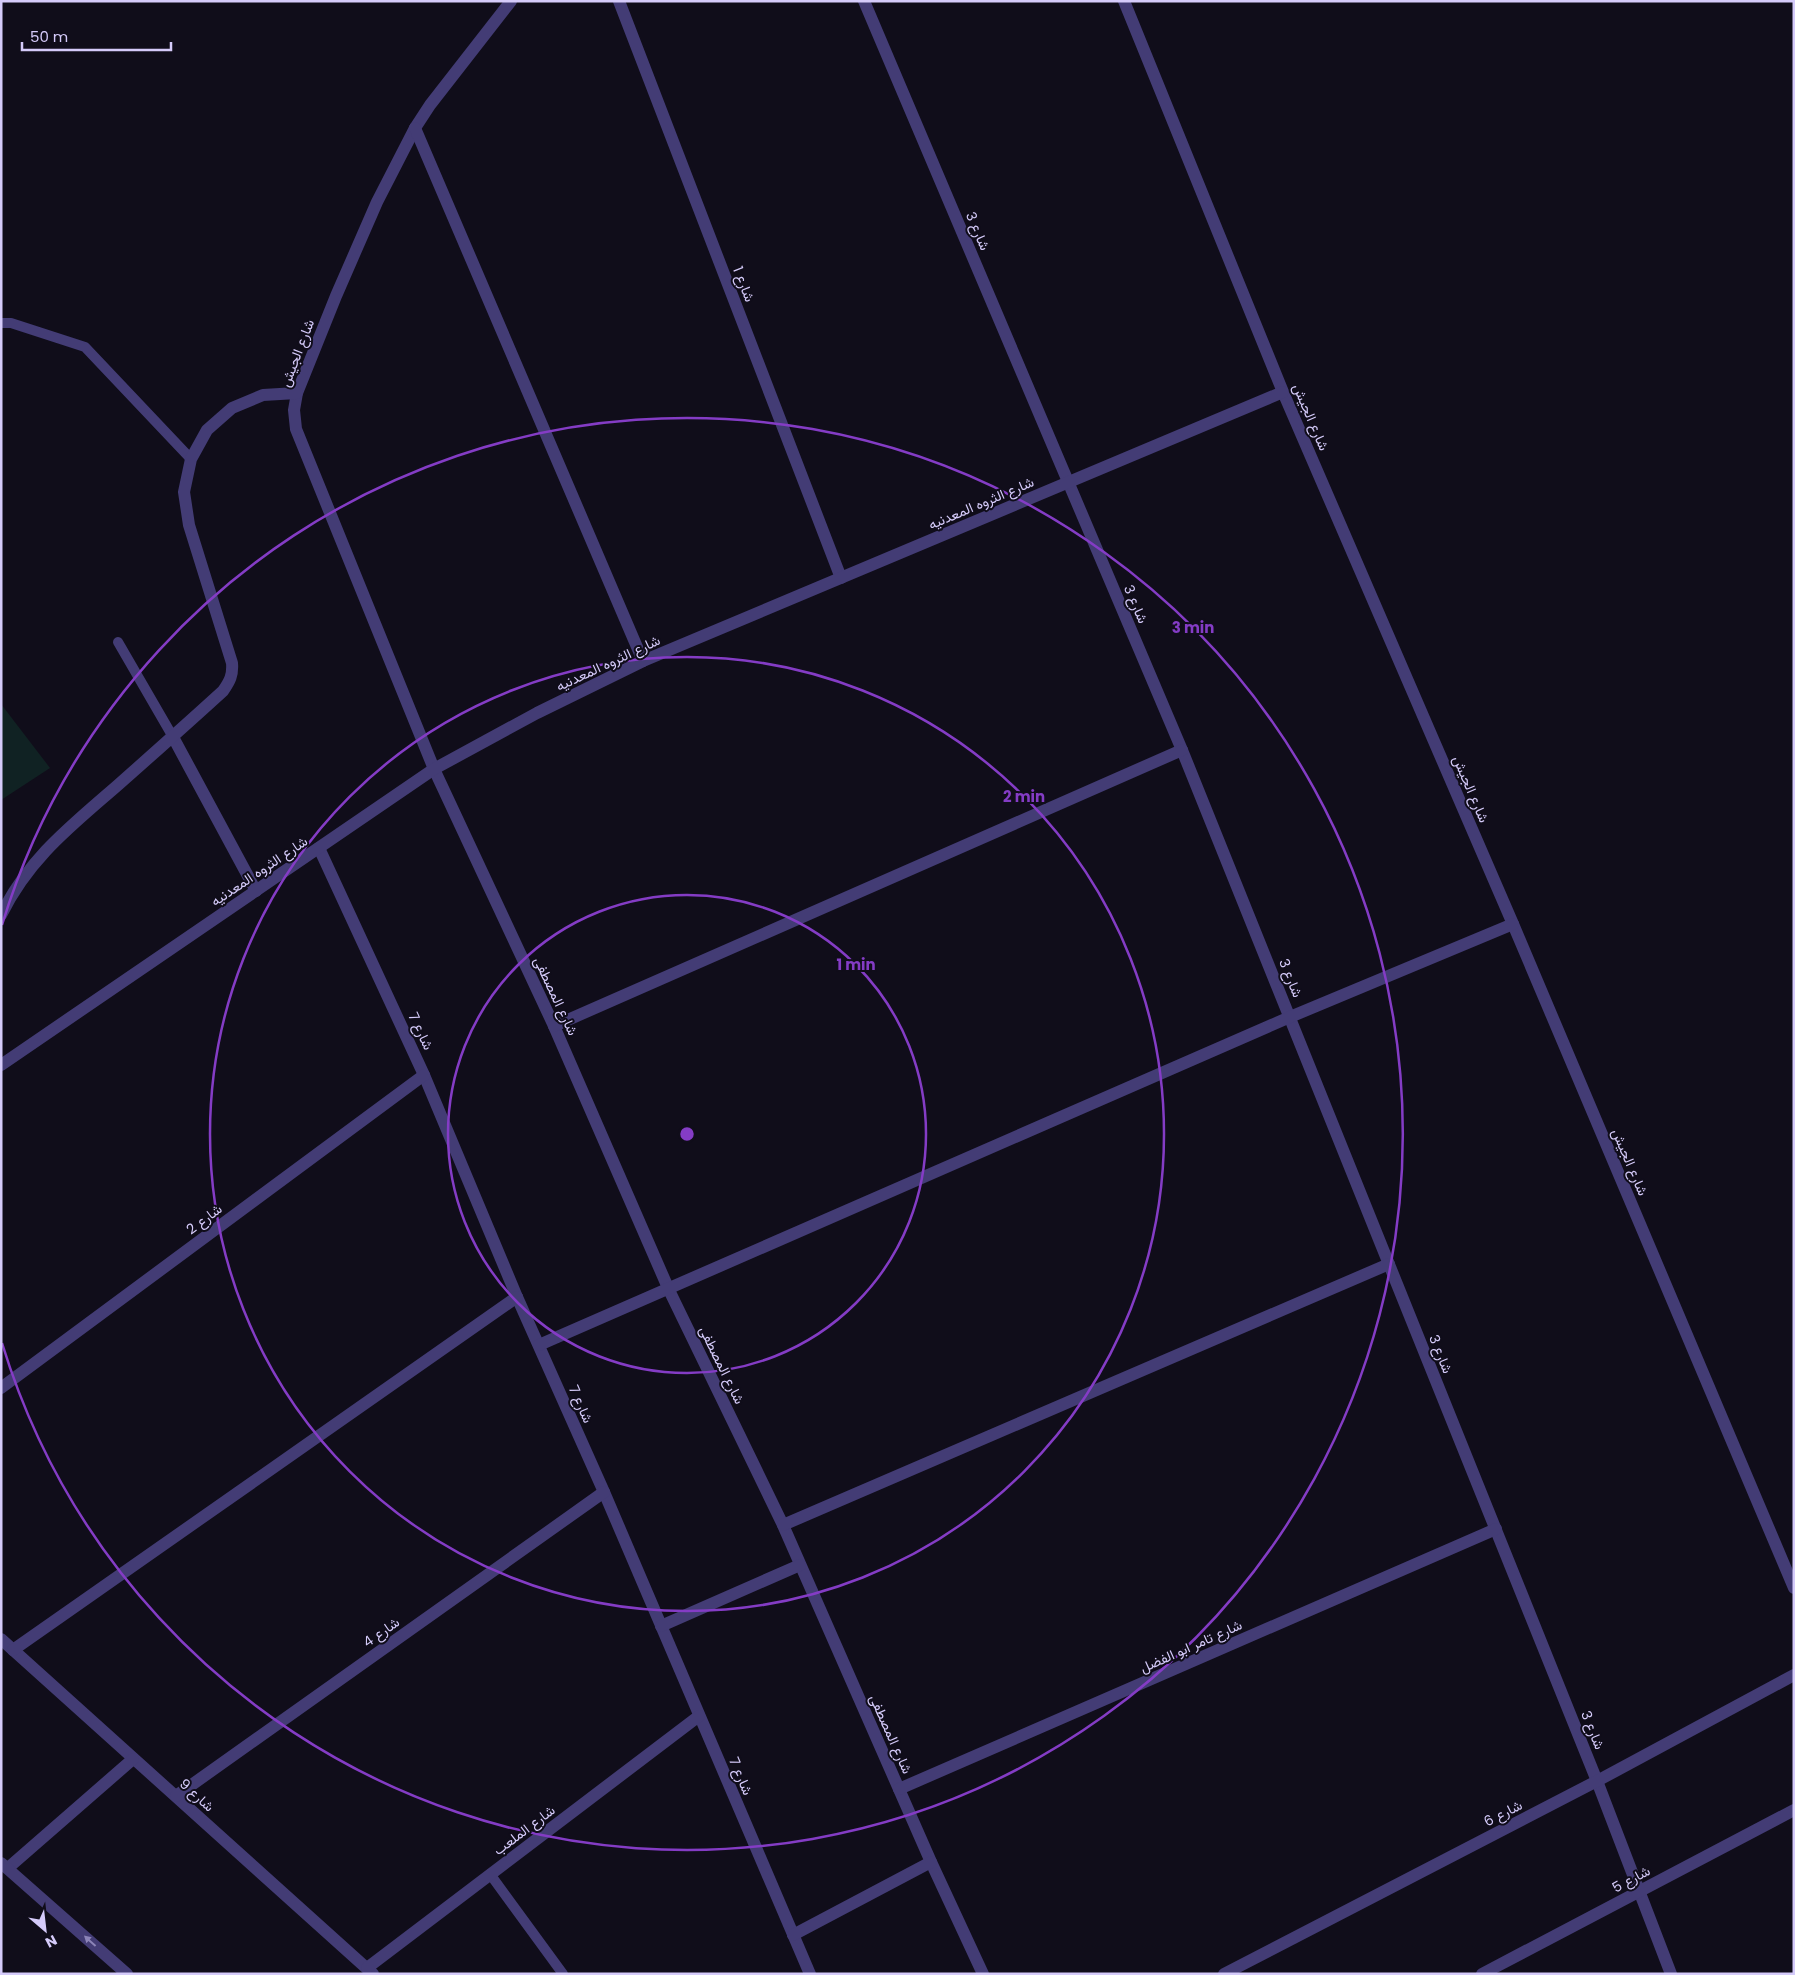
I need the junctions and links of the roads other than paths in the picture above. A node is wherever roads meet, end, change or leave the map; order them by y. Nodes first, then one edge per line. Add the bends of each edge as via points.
1 (511, 1) edge
2 (619, 1) edge
3 (864, 1) edge
4 (1124, 1) edge
5 (416, 128) junction
6 (1, 323) edge
7 (1283, 392) junction
8 (297, 393) junction
9 (191, 459) junction
10 (1069, 482) junction
11 (841, 578) junction
12 (118, 642) dead end
13 (643, 661) junction
14 (173, 737) junction
15 (1182, 750) junction
16 (434, 769) junction
17 (319, 848) junction
18 (256, 890) junction
19 (3, 907) edge
20 (1513, 924) junction
21 (1290, 1017) junction
22 (554, 1026) junction
23 (1, 1065) edge
24 (424, 1075) junction
25 (1389, 1264) junction
26 (669, 1290) junction
27 (517, 1297) junction
28 (539, 1345) junction
29 (1, 1388) edge
30 (604, 1492) junction
31 (782, 1525) junction
32 (1496, 1529) junction
33 (800, 1565) junction
34 (1794, 1588) edge
35 (661, 1626) junction
36 (1, 1639) edge
37 (13, 1650) junction
38 (1794, 1675) edge
39 (699, 1716) junction
40 (133, 1759) junction
41 (1597, 1782) junction
42 (899, 1790) junction
43 (176, 1796) junction
44 (1794, 1810) edge
45 (931, 1862) junction
46 (5, 1866) edge
47 (490, 1874) junction
48 (1640, 1891) junction
49 (793, 1935) junction
50 (370, 1971) edge
51 (127, 1974) edge
52 (563, 1974) edge
53 (810, 1974) edge
54 (983, 1974) edge
55 (1224, 1974) edge
56 (1482, 1974) edge
57 (1672, 1974) edge

1 - 5 street, شارع الجيش via 430,105
2 - 11 street, شارع 1
3 - 10 street, شارع 3
4 - 7 street, شارع الجيش
5 - 8 street, شارع الجيش via 377,202
5 - 13 street
6 - 9 lane via 12,323 84,346
7 - 10 street, شارع الثروه المعدنيه
7 - 20 street, شارع الجيش
8 - 9 street via 263,395 232,408 207,430
8 - 16 street, شارع الجيش via 294,410 299,438
9 - 14 street via 184,492 189,525 233,674 223,691
10 - 11 street, شارع الثروه المعدنيه
10 - 15 street, شارع 3
11 - 13 street, شارع الثروه المعدنيه
12 - 14 lane
13 - 16 street, شارع الثروه المعدنيه
14 - 18 street
14 - 19 street via 51,844
15 - 21 street, شارع 3
15 - 22 street
16 - 17 street, شارع الثروه المعدنيه
16 - 22 street, شارع المصطفى
17 - 18 street, شارع الثروه المعدنيه
17 - 24 street, شارع 7
18 - 23 street, شارع الثروه المعدنيه
20 - 21 street
20 - 34 street, شارع الجيش
21 - 25 street, شارع 3
21 - 26 street
22 - 26 street, شارع المصطفى
24 - 27 street, شارع 7
24 - 29 street, شارع 2
25 - 31 street
25 - 32 street, شارع 3
26 - 28 street
26 - 31 street, شارع المصطفى
27 - 28 street, شارع 7
27 - 37 street
28 - 30 street, شارع 7
30 - 35 street, شارع 7
30 - 43 street, شارع 4
31 - 33 street, شارع المصطفى
32 - 41 street, شارع 3
32 - 42 street, شارع تامر ابو الفضل
33 - 35 street
33 - 42 street, شارع المصطفى
35 - 39 street, شارع 7
36 - 37 street, شارع 9
37 - 40 street, شارع 9
38 - 41 street, شارع 6
39 - 47 street, شارع الملعب
39 - 49 street, شارع 7
40 - 43 street, شارع 9
40 - 46 street
41 - 48 street, شارع 3
41 - 55 street, شارع 6
42 - 45 street, شارع المصطفى
43 - 50 street, شارع 9
44 - 48 street, شارع 5
45 - 49 street
45 - 54 street, شارع المصطفى
51 -> 46 street
47 - 50 street, شارع الملعب
47 - 52 lane
48 - 56 street, شارع 5
48 - 57 street, شارع 3
49 - 53 street, شارع 7

